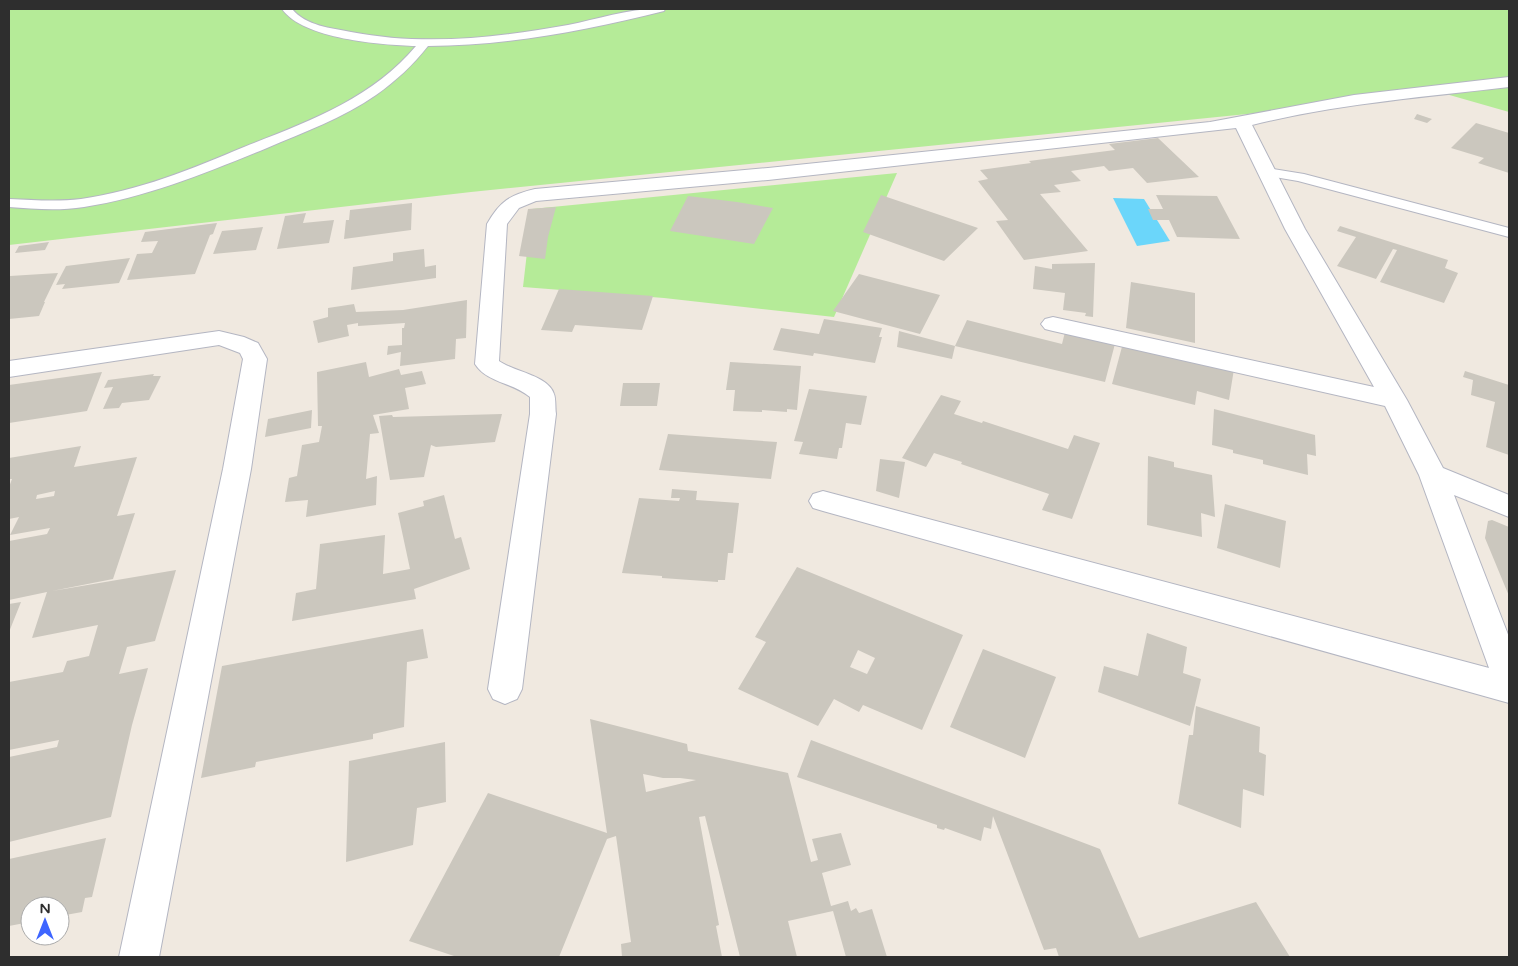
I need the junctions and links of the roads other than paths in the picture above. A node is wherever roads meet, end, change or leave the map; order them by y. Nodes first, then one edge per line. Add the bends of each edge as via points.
1 (287, 9) edge
2 (660, 9) edge
3 (425, 43) junction
4 (1509, 82) edge
5 (1242, 122) junction
6 (1267, 172) junction
7 (9, 203) edge
8 (1509, 233) edge
9 (1053, 324) dead end
10 (9, 369) edge
11 (1394, 400) junction
12 (1433, 475) junction
13 (823, 501) dead end
14 (1509, 506) edge
15 (1509, 679) edge
16 (1509, 688) edge
17 (505, 689) dead end
18 (139, 957) edge

1 - 3 lane via 291,16 312,26 347,35
2 - 3 lane via 551,31
3 - 7 lane via 413,60 391,80 337,114 217,164 127,193 83,203
4 - 5 street via 1354,100
5 - 6 street
5 - 17 street via 768,174 535,195 519,199 505,209 497,224 487,364 498,372 529,383 542,394 543,414
6 - 8 lane via 1299,177
6 - 11 street via 1295,229
9 - 11 street
10 - 18 street via 219,338 250,348 255,359 237,468
11 - 12 street
12 - 14 street
12 - 15 street
13 - 16 street

